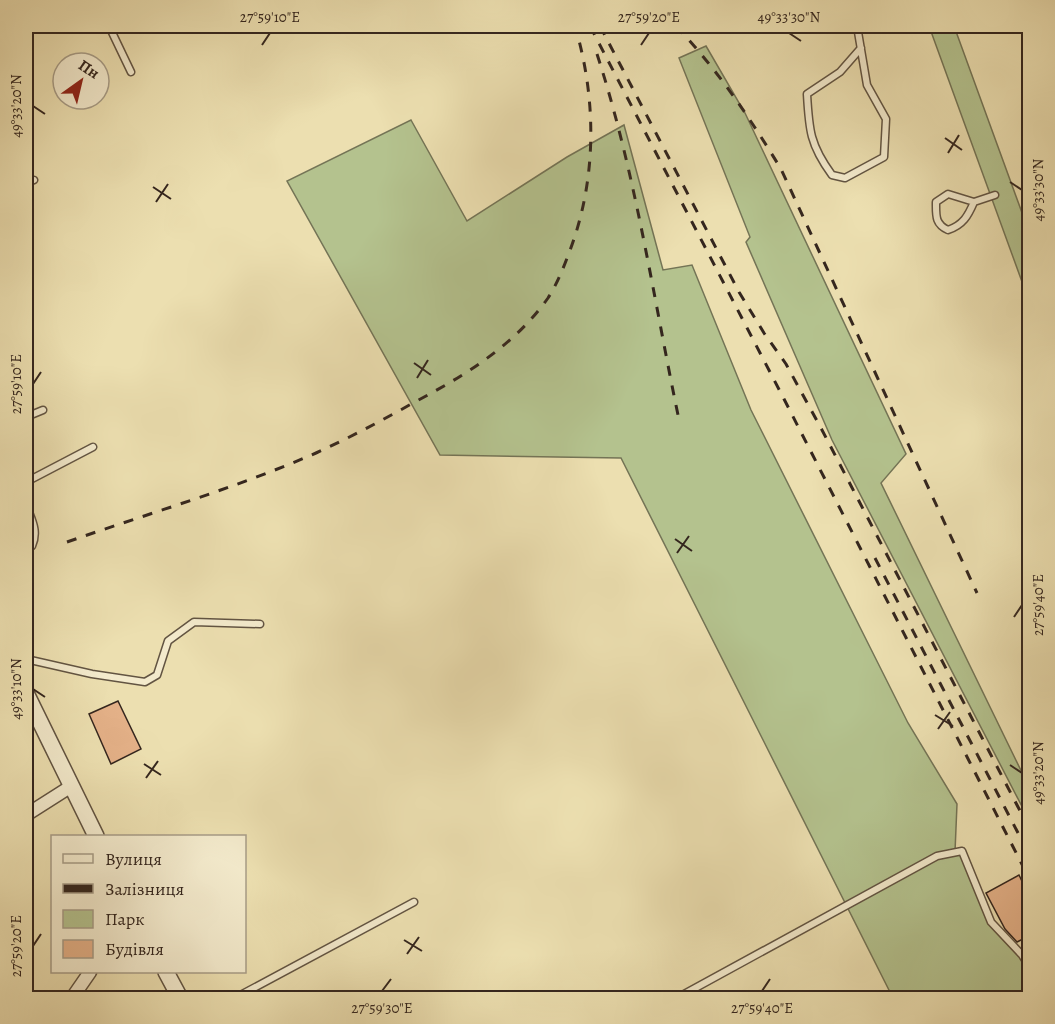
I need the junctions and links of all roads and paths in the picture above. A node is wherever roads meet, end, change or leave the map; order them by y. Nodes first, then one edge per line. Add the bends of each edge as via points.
1 (109, 26) edge
2 (857, 26) edge
3 (861, 48) junction
4 (131, 72) dead end
5 (34, 180) dead end
6 (26, 183) edge
7 (995, 195) dead end
8 (974, 201) junction
9 (43, 410) dead end
10 (26, 417) edge
11 (93, 447) dead end
12 (26, 482) edge
13 (26, 504) edge
14 (26, 550) edge
15 (260, 624) dead end
16 (26, 659) edge
17 (26, 693) edge
18 (29, 706) edge
19 (70, 787) junction
20 (26, 815) edge
21 (95, 835) edge
22 (414, 902) dead end
23 (1029, 968) edge
24 (89, 973) edge
25 (167, 973) edge
26 (72, 999) edge
27 (180, 999) edge
28 (235, 999) edge
29 (677, 999) edge

1 - 4 lane
2 - 3 lane
3 - 3 lane via 867,86 886,119 884,157 844,178 832,175 819,157 810,134 807,94 840,72
5 - 6 lane
7 - 8 lane
8 - 8 lane via 964,222 948,230 940,226 936,202 948,194
9 - 10 lane
11 - 12 lane
13 - 14 lane via 36,539
15 - 16 lane via 194,622 168,641 157,675 145,682
17 - 18 street
18 - 19 street
19 - 20 street
19 - 21 street
22 - 28 lane
23 - 29 lane via 991,922 962,851 937,856
24 - 26 street
25 - 27 street

